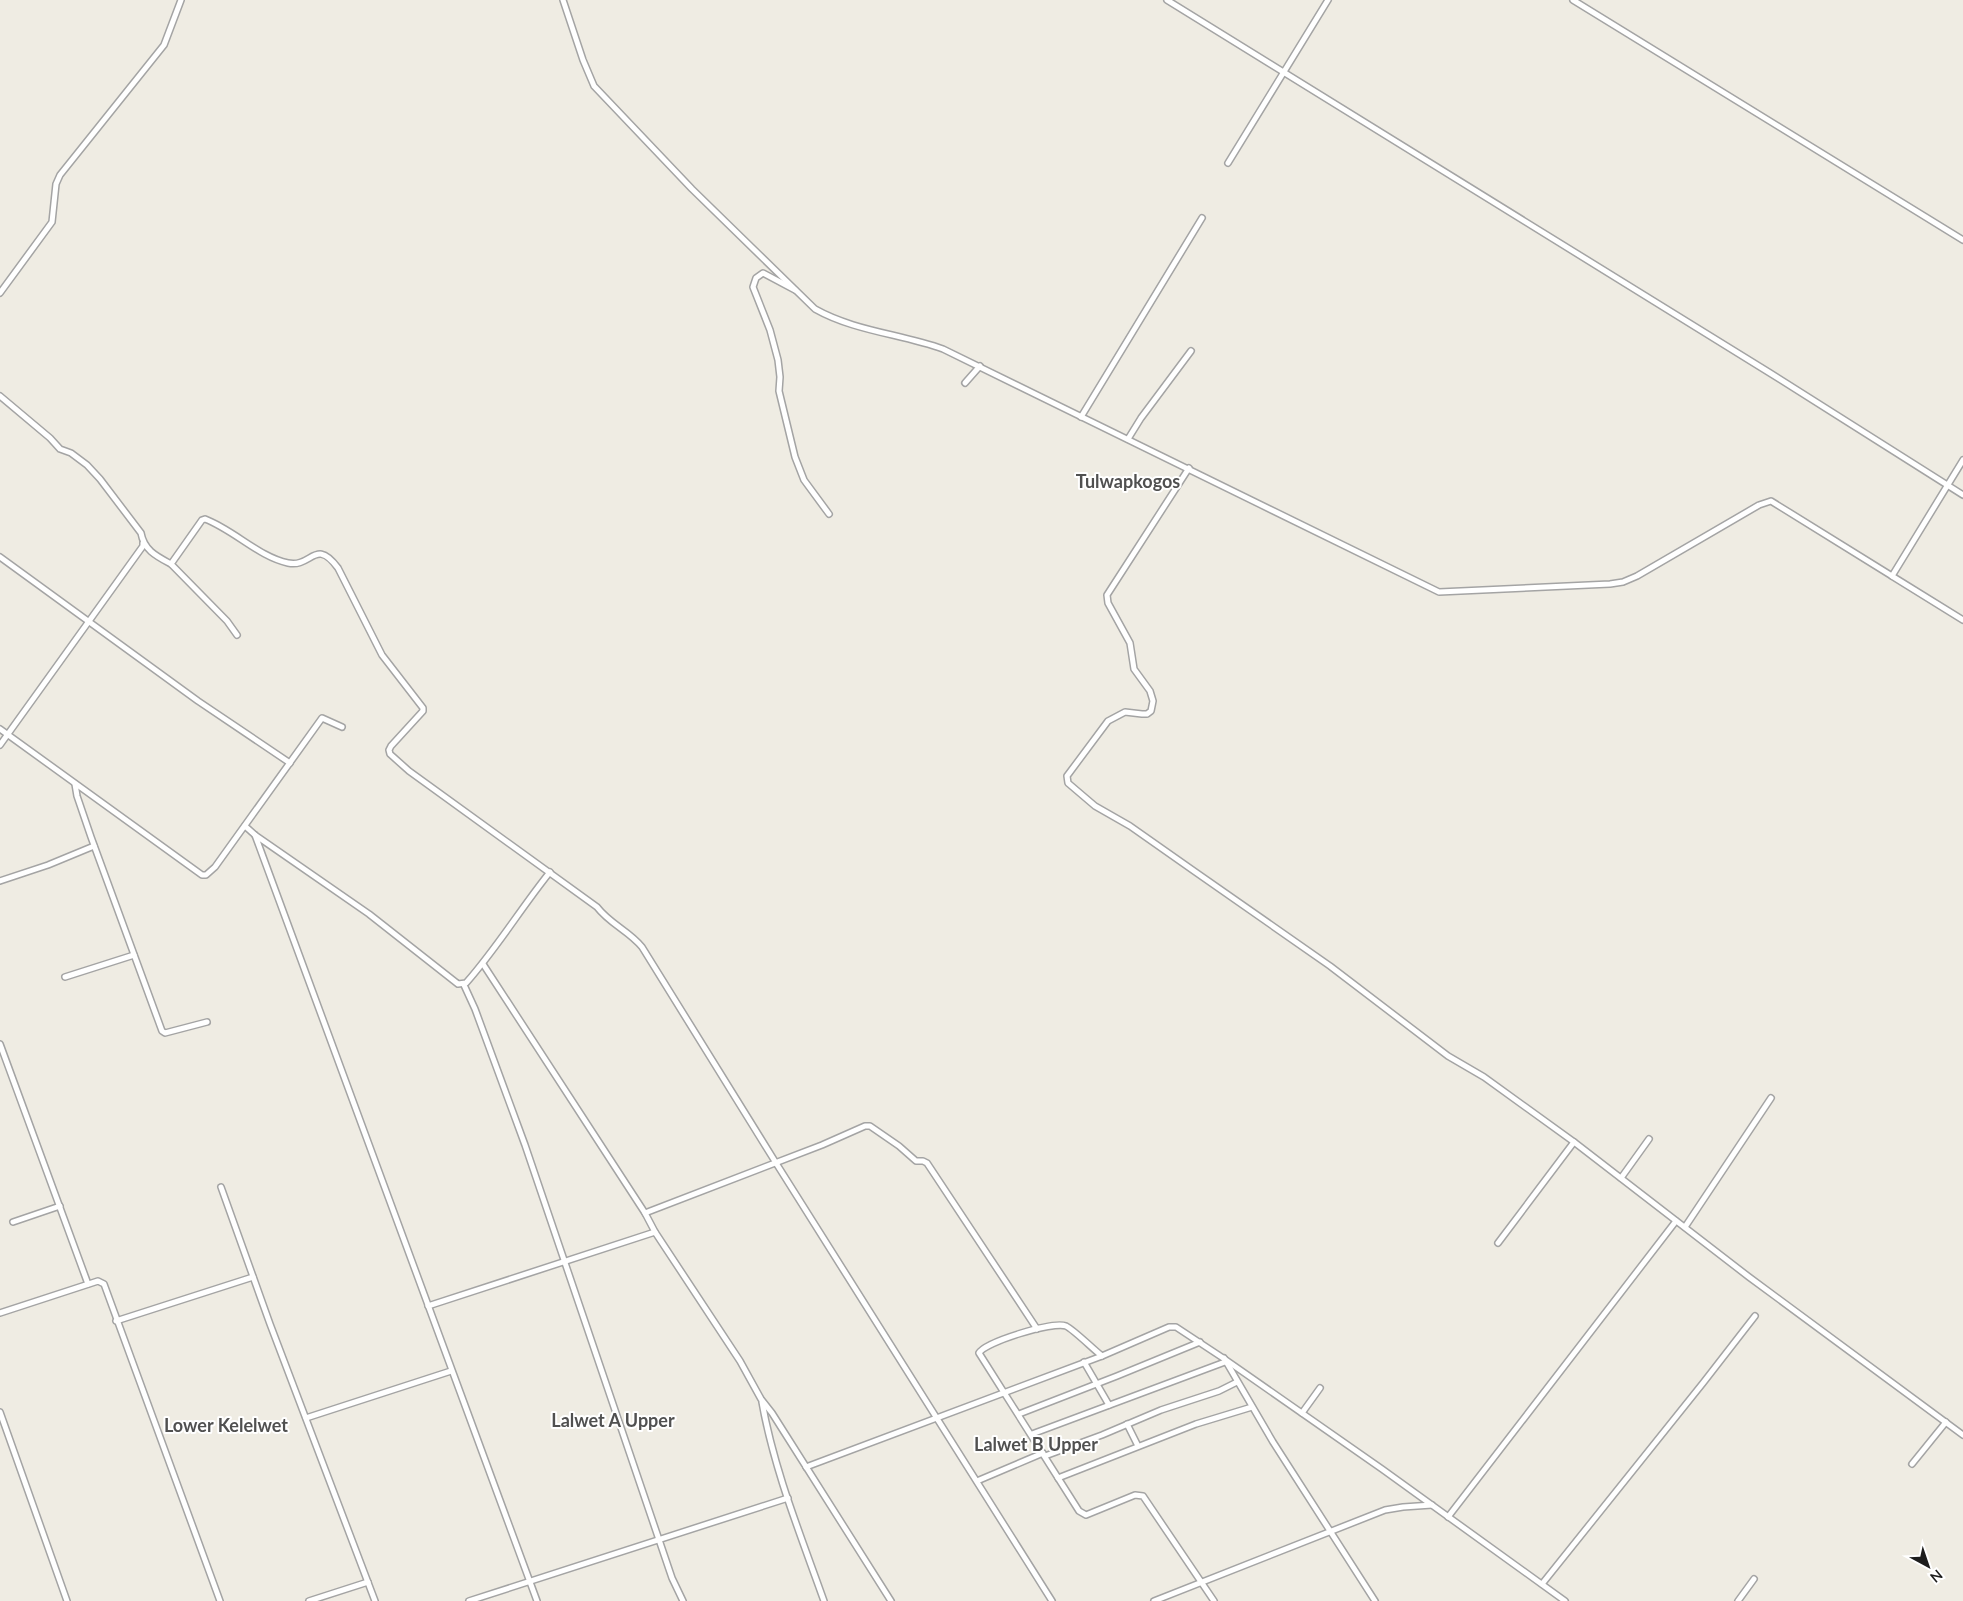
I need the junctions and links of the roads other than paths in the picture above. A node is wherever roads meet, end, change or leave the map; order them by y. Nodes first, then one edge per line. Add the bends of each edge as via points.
1 (181, 0) edge
2 (563, 0) edge
3 (1167, 0) edge
4 (1328, 0) edge
5 (1573, 0) edge
6 (1284, 73) junction
7 (1228, 163) dead end
8 (1202, 218) dead end
9 (1963, 240) edge
10 (797, 291) junction
11 (0, 293) edge
12 (1191, 351) dead end
13 (980, 366) junction
14 (966, 383) dead end
15 (0, 396) edge
16 (1081, 417) junction
17 (1128, 439) junction
18 (1963, 460) edge
19 (1189, 468) junction
20 (1948, 486) junction
21 (1963, 495) edge
22 (829, 514) dead end
23 (143, 543) junction
24 (0, 556) edge
25 (171, 564) junction
26 (1892, 576) junction
27 (89, 620) junction
28 (1963, 620) edge
29 (237, 635) dead end
30 (342, 727) dead end
31 (0, 730) edge
32 (7, 734) junction
33 (0, 744) edge
34 (290, 764) junction
35 (75, 784) junction
36 (245, 826) junction
37 (255, 835) junction
38 (94, 846) junction
39 (550, 872) junction
40 (0, 882) edge
41 (134, 955) junction
42 (483, 964) junction
43 (65, 976) dead end
44 (464, 985) junction
45 (207, 1022) dead end
46 (0, 1044) edge
47 (1771, 1098) dead end
48 (1649, 1139) dead end
49 (1574, 1142) junction
50 (776, 1163) junction
51 (1621, 1178) junction
52 (221, 1187) dead end
53 (60, 1206) junction
54 (645, 1213) junction
55 (1676, 1221) junction
56 (14, 1222) dead end
57 (1685, 1227) junction
58 (655, 1232) junction
59 (1498, 1243) dead end
60 (564, 1262) junction
61 (253, 1277) junction
62 (88, 1284) junction
63 (428, 1306) junction
64 (0, 1314) edge
65 (1755, 1316) dead end
66 (116, 1321) junction
67 (1037, 1329) junction
68 (1200, 1342) junction
69 (1102, 1356) junction
70 (1224, 1360) junction
71 (1084, 1362) junction
72 (451, 1371) junction
73 (1237, 1382) junction
74 (1097, 1384) junction
75 (1320, 1388) dead end
76 (1004, 1391) junction
77 (761, 1399) junction
78 (1109, 1405) junction
79 (1252, 1407) junction
80 (0, 1412) edge
81 (1302, 1413) junction
82 (1019, 1414) junction
83 (936, 1417) junction
84 (306, 1418) junction
85 (1946, 1422) junction
86 (1126, 1424) junction
87 (1032, 1434) junction
88 (1963, 1434) edge
89 (1138, 1446) junction
90 (1044, 1455) junction
91 (1912, 1464) dead end
92 (806, 1467) junction
93 (1058, 1478) junction
94 (977, 1481) junction
95 (788, 1498) junction
96 (1432, 1505) junction
97 (1448, 1517) junction
98 (1331, 1531) junction
99 (659, 1539) junction
100 (1754, 1579) dead end
101 (368, 1582) junction
102 (530, 1582) junction
103 (1202, 1583) junction
104 (1542, 1584) junction
105 (67, 1601) edge
106 (220, 1601) edge
107 (309, 1601) edge
108 (375, 1601) edge
109 (469, 1601) edge
110 (537, 1601) edge
111 (683, 1601) edge
112 (824, 1601) edge
113 (891, 1601) edge
114 (1052, 1601) edge
115 (1154, 1601) edge
116 (1214, 1601) edge
117 (1375, 1601) edge
118 (1565, 1601) edge
119 (1738, 1601) edge

1 - 11 street via 164,45 60,175 52,222
2 - 10 street via 594,86 692,190
3 - 6 street
4 - 6 street
5 - 9 street
6 - 7 street
6 - 20 street
8 - 16 street
10 - 13 street via 815,309 827,315 857,326 920,341
10 - 22 street via 763,273 756,278 753,287 778,360 779,391 795,457 804,480
12 - 17 street
13 - 14 street
13 - 16 street
15 - 23 street via 100,479 141,533
16 - 17 street
17 - 19 street
18 - 20 street
19 - 26 street via 1439,592 1623,582 1771,501
19 - 49 street via 1107,595 1108,603 1130,643 1134,669 1150,691 1151,711 1147,714 1125,712 1108,721 1067,776 1068,783 1095,806 1130,826 1337,972 1448,1056 1484,1077
20 - 21 street
20 - 26 street
23 - 25 street via 152,553
23 - 27 street
24 - 27 street
25 - 29 street
25 - 39 street via 194,529 205,519 276,560 296,564 319,554 329,556 386,662 423,708 388,750 390,754
26 - 28 street
27 - 32 street
27 - 34 street
30 - 34 street via 322,718
31 - 32 street
32 - 33 street
32 - 35 street
34 - 36 street
35 - 36 street via 202,875 215,868
35 - 38 street
36 - 37 street
37 - 44 street via 369,914 458,984
37 - 63 street
38 - 40 street
38 - 41 street
39 - 42 street
39 - 50 street via 597,907 642,947
41 - 43 street
41 - 45 street via 162,1031 175,1031
42 - 44 street
42 - 54 street
44 - 60 street via 518,1127
46 - 53 street
47 - 57 street
48 - 51 street
49 - 51 street
49 - 59 street
50 - 54 street
50 - 67 street via 865,1126 875,1129 916,1161 928,1163
50 - 83 street
51 - 55 street
52 - 61 street
53 - 56 street
53 - 62 street
54 - 58 street
55 - 57 street
55 - 97 street
57 - 85 street
58 - 60 street
58 - 77 street
60 - 63 street
60 - 99 street
61 - 66 street
61 - 84 street
62 - 64 street
62 - 66 street via 98,1281 104,1284
63 - 72 street
65 - 104 street
66 - 106 street
67 - 69 street via 1051,1325 1066,1326
67 - 76 street via 980,1351
68 - 69 street via 1180,1328 1169,1327
68 - 70 street
68 - 74 street
69 - 71 street
70 - 73 street
70 - 78 street
70 - 81 street
71 - 74 street
71 - 76 street
72 - 84 street
72 - 102 street
73 - 79 street
73 - 86 street
74 - 78 street
74 - 82 street
75 - 81 street
76 - 82 street
76 - 83 street
77 - 92 street
77 - 95 street
78 - 87 street
79 - 89 street
79 - 98 street
80 - 105 street
81 - 96 street
82 - 87 street
83 - 92 street
83 - 94 street
84 - 101 street
85 - 88 street
85 - 91 street
86 - 89 street
86 - 90 street
87 - 90 street
89 - 93 street
90 - 93 street
90 - 94 street
92 - 113 street
93 - 103 street via 1076,1507 1086,1515 1135,1494 1143,1496
94 - 114 street
95 - 99 street
95 - 112 street
96 - 97 street
96 - 98 street via 1385,1510
97 - 104 street
98 - 103 street
98 - 117 street
99 - 102 street
99 - 111 street
100 - 119 street
101 - 107 street
101 - 108 street
102 - 109 street
102 - 110 street
103 - 115 street
103 - 116 street
104 - 118 street

